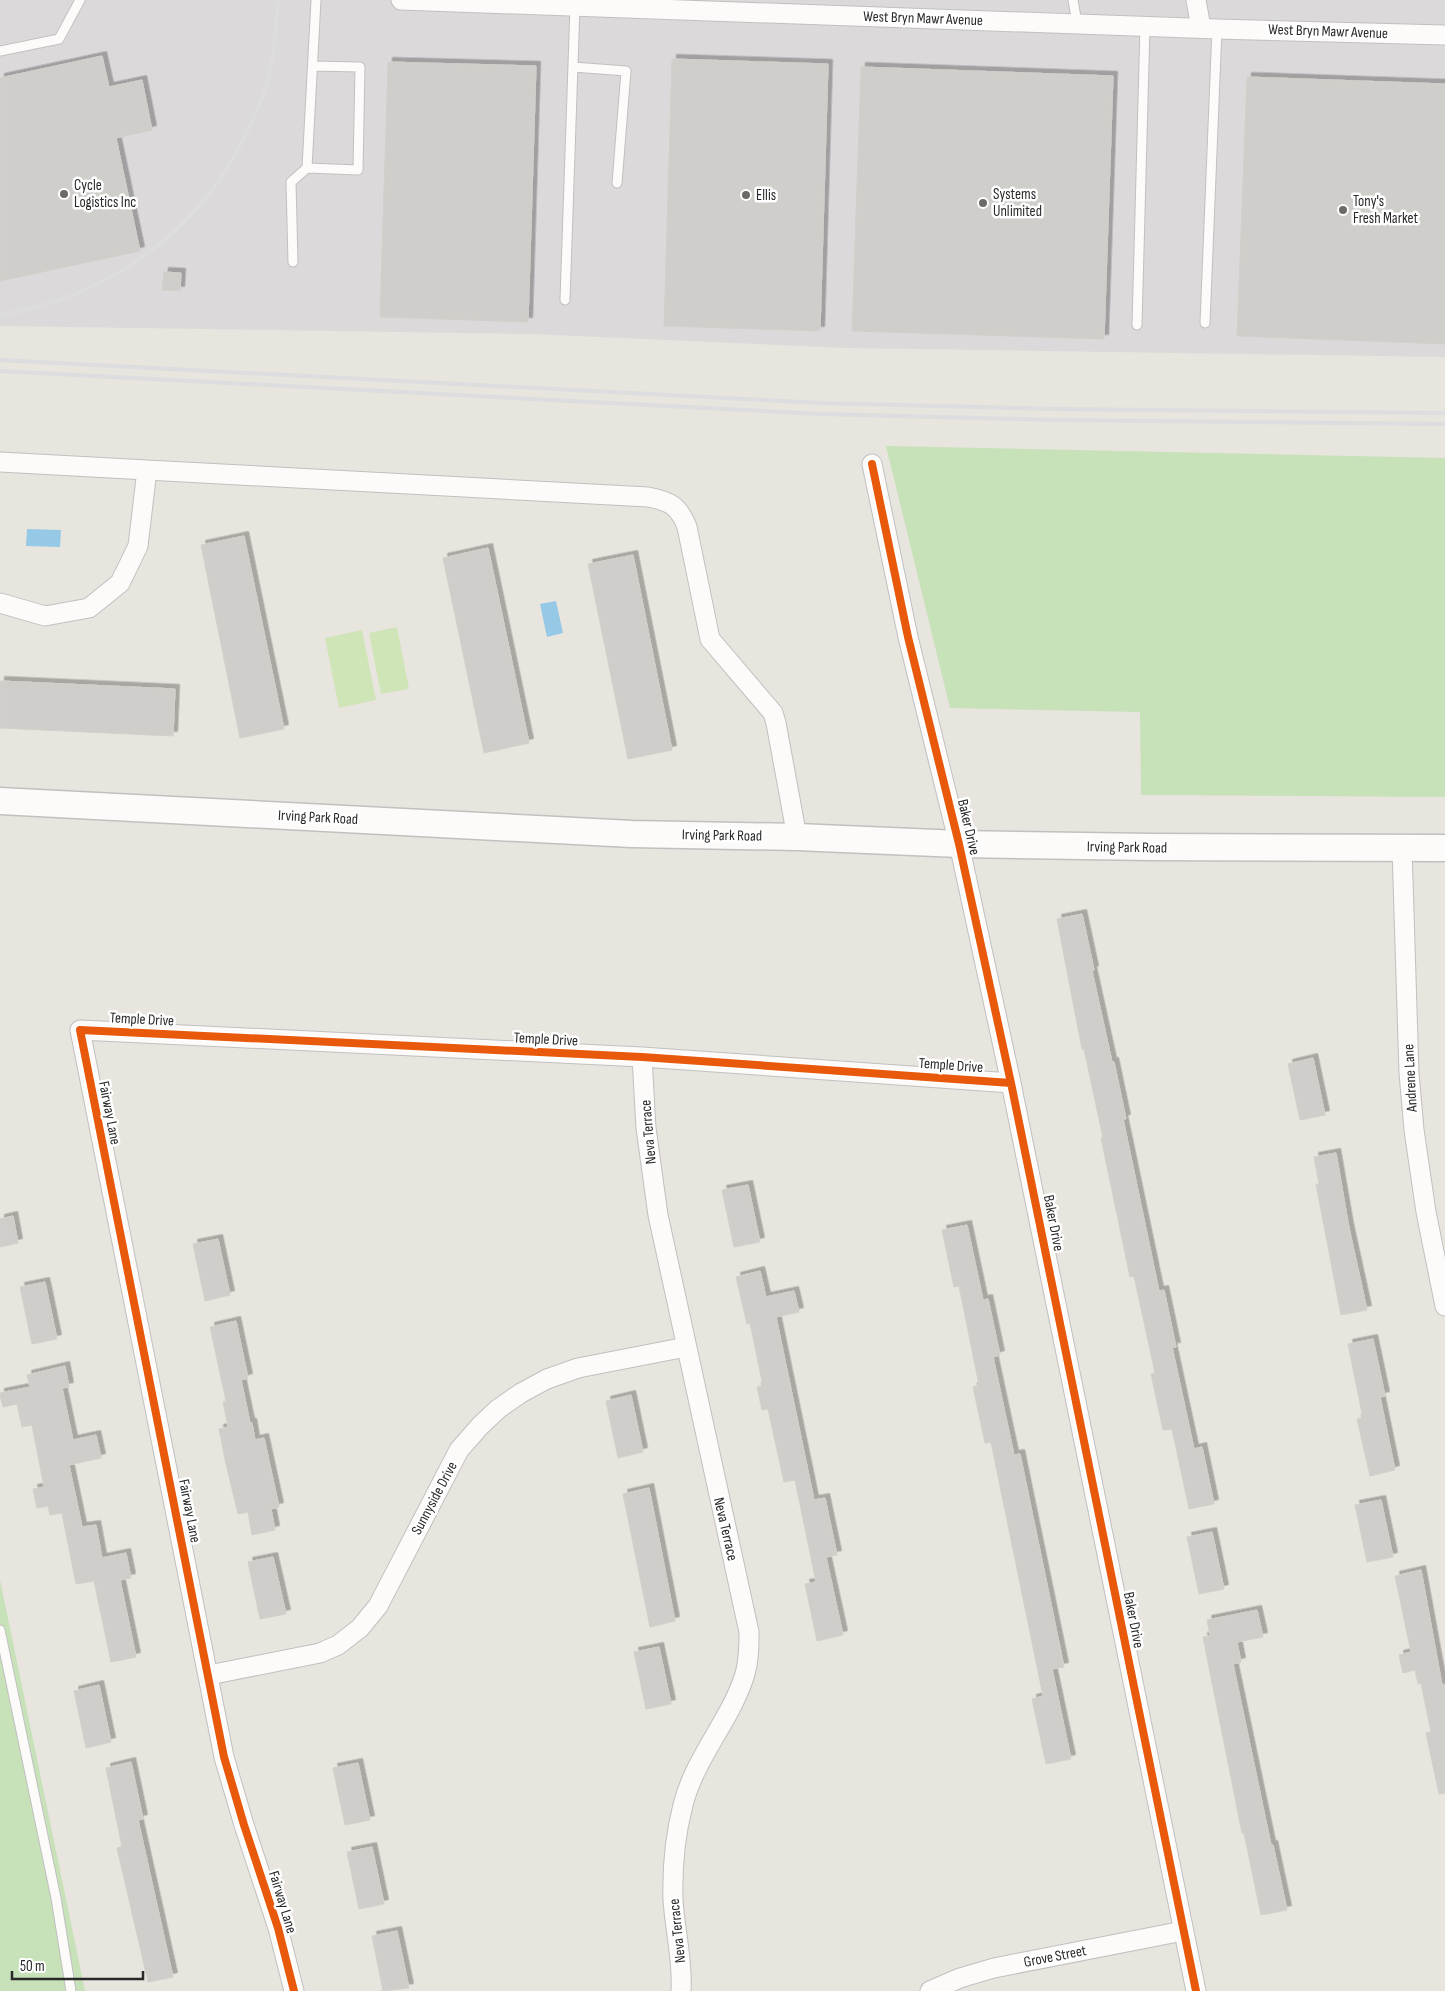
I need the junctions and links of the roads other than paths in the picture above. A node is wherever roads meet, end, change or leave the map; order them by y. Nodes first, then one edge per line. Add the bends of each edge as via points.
1 (80, 0) edge
2 (316, 0) edge
3 (401, 0) edge
4 (1073, 0) edge
5 (1196, 0) edge
6 (567, 4) edge
7 (1077, 23) junction
8 (1145, 26) junction
9 (1209, 28) junction
10 (1445, 35) edge
11 (0, 51) edge
12 (313, 66) junction
13 (573, 67) junction
14 (307, 168) junction
15 (617, 184) dead end
16 (293, 262) dead end
17 (565, 300) dead end
18 (1205, 323) dead end
19 (1137, 326) dead end
20 (0, 462) edge
21 (872, 464) dead end
22 (147, 470) junction
23 (0, 603) edge
24 (0, 801) edge
25 (797, 837) junction
26 (959, 844) junction
27 (1402, 848) junction
28 (1445, 848) edge
29 (80, 1030) joint
30 (642, 1057) junction
31 (1011, 1082) junction
32 (1445, 1306) edge
33 (686, 1347) junction
34 (0, 1630) edge
35 (209, 1675) junction
36 (1183, 1931) junction
37 (72, 1991) edge
38 (294, 1991) edge
39 (681, 1991) edge
40 (930, 1991) edge
41 (1196, 1991) edge

1 - 11 lane via 59,39
2 - 12 lane
3 - 6 street, West Bryn Mawr Avenue
4 - 7 lane
5 - 9 street
6 - 7 street, West Bryn Mawr Avenue
6 - 13 lane
7 - 8 street, West Bryn Mawr Avenue
8 - 9 street, West Bryn Mawr Avenue
8 - 19 lane
9 - 10 street, West Bryn Mawr Avenue
9 - 18 lane
12 - 14 lane
12 - 14 lane via 360,67 358,170
13 - 15 lane via 626,71
13 - 17 lane
14 - 16 lane via 291,182
20 - 22 street
21 - 26 street, Baker Drive via 908,637
22 - 23 street via 138,546 120,583 89,608 45,616
22 - 25 street via 648,497 674,505 687,528 710,639 773,713
24 - 25 main road, Irving Park Road via 632,834
25 - 26 main road, Irving Park Road
26 - 27 main road, Irving Park Road
26 - 31 street, Baker Drive
27 - 28 main road, Irving Park Road
27 - 32 street, Andrene Lane via 1409,1073 1414,1130
29 - 30 street, Temple Drive
29 - 35 street, Fairway Lane
30 - 31 street, Temple Drive
30 - 33 street, Neva Terrace via 652,1178
31 - 36 street, Baker Drive
33 - 35 street, Sunnyside Drive via 578,1368 521,1393 498,1409 459,1450 378,1606 360,1628 338,1645 320,1653
33 - 39 street, Neva Terrace via 746,1617 749,1652 745,1674 733,1701 695,1772 676,1838 673,1902 682,1964
34 - 37 lane
35 - 38 street, Fairway Lane via 224,1757 278,1928
36 - 40 street, Grove Street via 994,1968
36 - 41 street, Baker Drive

